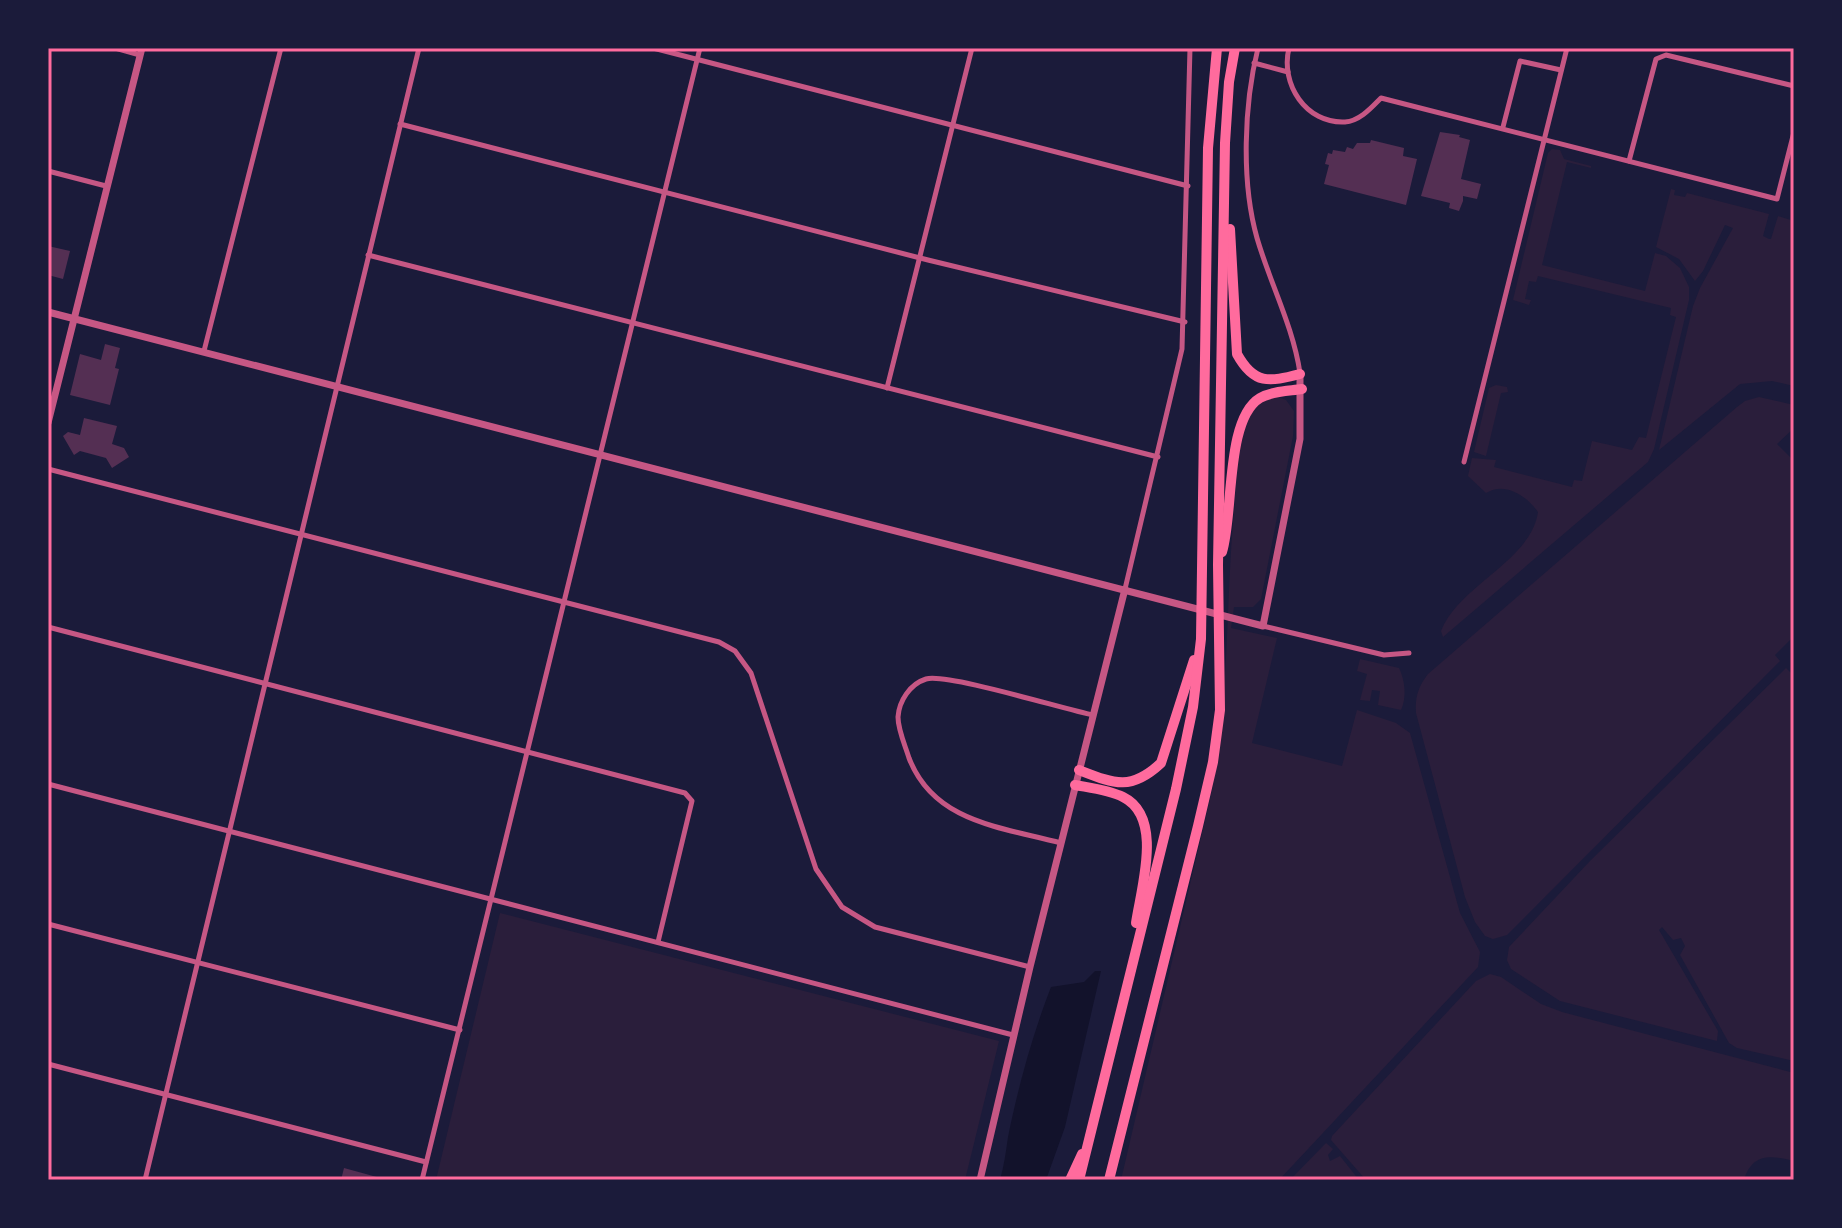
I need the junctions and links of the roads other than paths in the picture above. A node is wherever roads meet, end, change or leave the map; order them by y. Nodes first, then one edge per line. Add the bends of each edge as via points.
1 (115, 48) edge
2 (281, 48) edge
3 (419, 48) edge
4 (653, 48) edge
5 (700, 48) edge
6 (972, 48) edge
7 (1190, 48) edge
8 (1217, 48) edge
9 (1235, 48) edge
10 (1258, 48) edge
11 (1289, 48) edge
12 (1567, 48) edge
13 (141, 51) edge
14 (697, 59) junction
15 (1254, 63) junction
16 (1561, 70) junction
17 (1289, 72) junction
18 (1794, 86) edge
19 (400, 124) junction
20 (952, 126) junction
21 (1503, 127) junction
22 (1794, 132) edge
23 (1544, 138) junction
24 (1225, 143) junction
25 (1629, 161) junction
26 (48, 171) edge
27 (106, 186) junction
28 (1188, 186) junction
29 (664, 190) junction
30 (368, 255) junction
31 (920, 257) junction
32 (48, 312) edge
33 (74, 318) junction
34 (632, 322) junction
35 (1185, 322) junction
36 (204, 351) junction
37 (1300, 374) junction
38 (337, 385) junction
39 (887, 388) junction
40 (1302, 389) junction
41 (48, 423) edge
42 (600, 453) junction
43 (1158, 457) junction
44 (1464, 462) dead end
45 (48, 469) edge
46 (301, 535) junction
47 (1218, 565) junction
48 (1125, 589) junction
49 (563, 602) junction
50 (1263, 626) junction
51 (48, 627) edge
52 (1201, 639) junction
53 (1409, 653) dead end
54 (265, 683) junction
55 (1093, 715) junction
56 (527, 751) junction
57 (1079, 770) junction
58 (48, 784) edge
59 (1075, 785) junction
60 (229, 831) junction
61 (1061, 843) junction
62 (491, 899) junction
63 (48, 924) edge
64 (658, 942) junction
65 (197, 962) junction
66 (1030, 967) junction
67 (1123, 998) junction
68 (460, 1030) junction
69 (1013, 1035) junction
70 (48, 1064) edge
71 (166, 1093) junction
72 (1088, 1142) junction
73 (427, 1162) junction
74 (145, 1180) edge
75 (422, 1180) edge
76 (980, 1180) edge
77 (1070, 1180) edge
78 (1079, 1180) edge
79 (1110, 1180) edge

1 - 13 street
2 - 36 street
3 - 19 street
4 - 14 street
5 - 14 street
6 - 20 street
7 - 28 street
8 - 52 highway via 1208,148
9 - 24 highway
10 - 15 street
11 - 17 street
12 - 16 street
13 - 27 street
14 - 20 street
14 - 29 street
15 - 17 street
15 - 37 street via 1250,209
16 - 21 street via 1520,61
16 - 23 street
17 - 21 street via 1303,107 1321,117 1346,122 1366,114 1381,98
18 - 25 street via 1666,55 1656,59
19 - 29 street
19 - 30 street
20 - 28 street
20 - 31 street
21 - 23 street
22 - 25 street via 1777,199
23 - 25 street
23 - 44 street
24 - 37 highway via 1237,354 1259,379
24 - 47 highway
26 - 27 street
27 - 33 street
28 - 35 street
29 - 31 street
29 - 34 street
30 - 34 street
30 - 38 street
31 - 35 street
31 - 39 street
32 - 33 street
33 - 36 street
33 - 41 street
34 - 39 street
34 - 42 street
35 - 43 street
36 - 38 street
37 - 40 street
38 - 42 street
38 - 46 street
39 - 43 street
40 - 47 highway via 1262,396 1244,414
40 - 50 street via 1300,439
42 - 48 street
42 - 49 street
43 - 48 street
45 - 46 street
46 - 49 street
46 - 54 street
47 - 79 highway via 1220,710 1213,762
48 - 50 street
48 - 55 street
49 - 56 street
49 - 66 street via 731,648 751,673 816,869 842,907 875,927
50 - 53 street via 1384,655
51 - 54 street
52 - 57 highway via 1161,763 1129,783
52 - 67 highway via 1182,762
54 - 56 street
54 - 60 street
55 - 57 street
55 - 61 street via 927,679 907,692 898,715 915,773 938,802 972,820
56 - 62 street
56 - 64 street via 691,797
57 - 59 street
58 - 60 street
59 - 61 street
59 - 67 highway via 1126,798 1143,816 1149,845
60 - 62 street
60 - 65 street
61 - 66 street
62 - 64 street
62 - 68 street
63 - 65 street
64 - 69 street
65 - 68 street
65 - 71 street
66 - 69 street
67 - 72 highway
68 - 73 street
69 - 76 street
70 - 71 street
71 - 73 street
71 - 74 street
72 - 77 highway
72 - 78 highway
73 - 75 street

